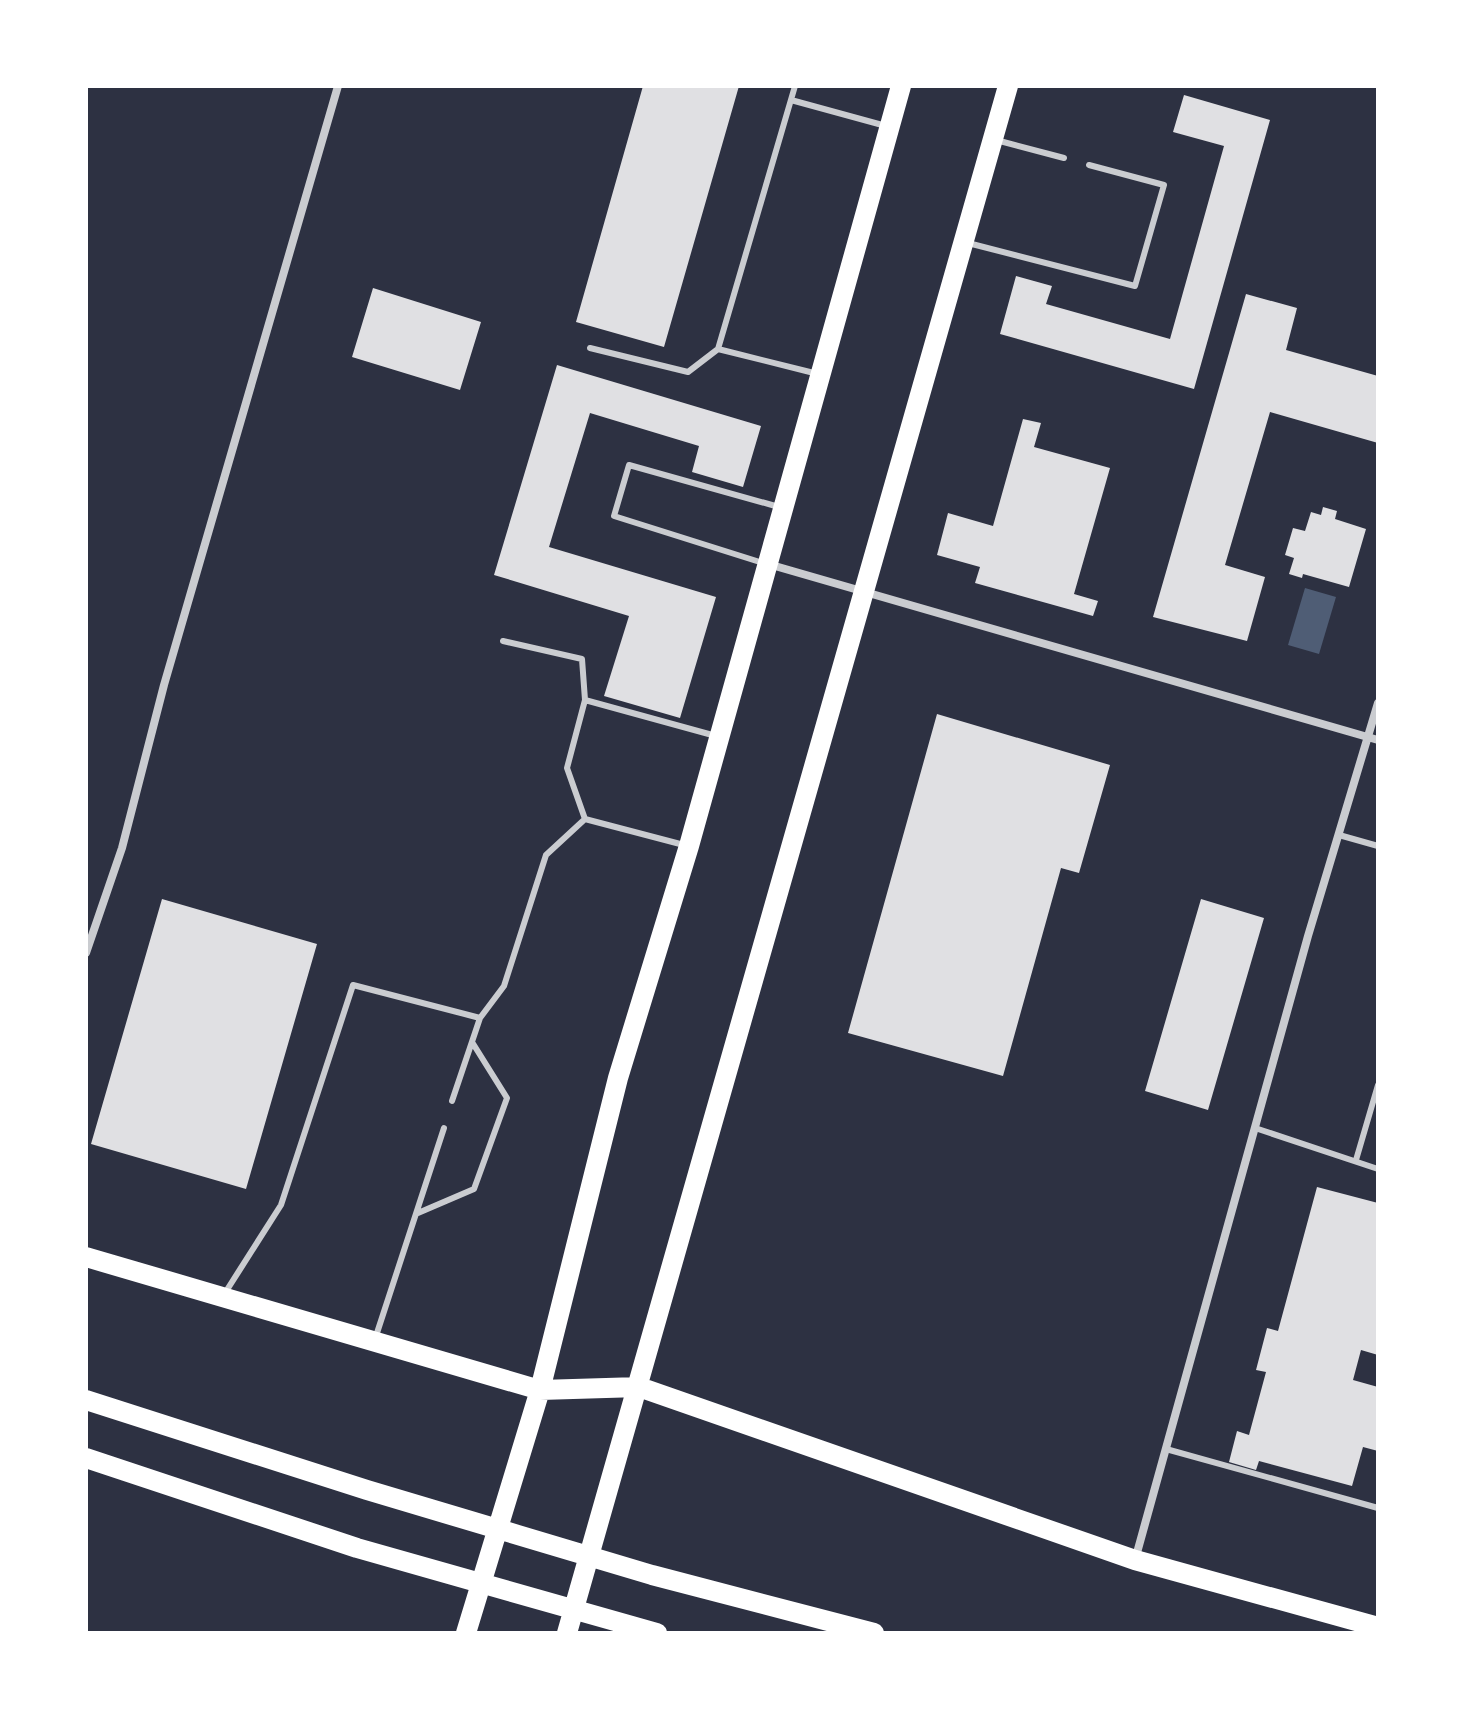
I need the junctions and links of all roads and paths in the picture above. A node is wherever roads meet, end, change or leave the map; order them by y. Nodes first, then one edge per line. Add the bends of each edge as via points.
1 (338, 86) edge
2 (795, 86) edge
3 (901, 86) edge
4 (1008, 86) edge
5 (791, 100) junction
6 (889, 127) junction
7 (992, 139) junction
8 (1064, 158) dead end
9 (1089, 165) dead end
10 (964, 242) junction
11 (590, 348) dead end
12 (718, 349) junction
13 (820, 375) junction
14 (783, 508) junction
15 (767, 564) junction
16 (865, 592) junction
17 (503, 641) dead end
18 (585, 700) junction
19 (1378, 703) edge
20 (719, 737) junction
21 (1368, 737) junction
22 (1378, 740) edge
23 (585, 819) junction
24 (1339, 835) junction
25 (689, 846) junction
26 (1378, 846) edge
27 (86, 953) edge
28 (480, 1018) junction
29 (472, 1042) junction
30 (1378, 1085) edge
31 (452, 1101) dead end
32 (444, 1128) dead end
33 (1255, 1128) junction
34 (1356, 1160) junction
35 (1378, 1169) edge
36 (418, 1213) junction
37 (86, 1257) edge
38 (221, 1300) junction
39 (374, 1343) junction
40 (639, 1387) junction
41 (540, 1390) junction
42 (86, 1400) edge
43 (1166, 1449) junction
44 (86, 1458) edge
45 (1378, 1508) edge
46 (1135, 1560) junction
47 (1378, 1627) edge
48 (466, 1633) edge
49 (567, 1633) edge
50 (657, 1633) edge
51 (874, 1633) edge

1 - 27 street via 164,685 122,848
2 - 5 lane
3 - 6 main road
4 - 7 main road
5 - 6 lane
5 - 12 lane
6 - 13 main road
7 - 8 lane
7 - 10 main road
9 - 10 lane via 1164,185 1135,286
10 - 16 main road
11 - 12 lane via 688,372
12 - 13 lane
13 - 14 main road
14 - 15 main road
14 - 15 lane via 629,465 614,516
15 - 16 street
15 - 20 main road
16 - 21 street
16 - 40 main road
17 - 18 lane via 582,659
18 - 20 lane
18 - 23 lane via 567,768
19 - 21 street
20 - 25 main road
21 - 22 street
21 - 24 street
23 - 25 lane
23 - 28 lane via 546,855 504,986
24 - 26 lane
24 - 33 street
25 - 41 main road via 618,1078
28 - 29 lane
28 - 38 lane via 353,985 281,1205
29 - 31 lane
29 - 36 lane via 507,1098 474,1189
30 - 34 lane
32 - 36 lane
33 - 34 lane
33 - 43 street
34 - 35 lane
36 - 39 lane
37 - 38 main road
38 - 39 main road
39 - 41 main road
40 - 41 main road
40 - 46 main road
40 - 49 main road
41 - 48 main road
42 - 51 main road via 637,1570
43 - 45 lane
43 - 46 street
44 - 50 main road via 357,1548
46 - 47 main road

